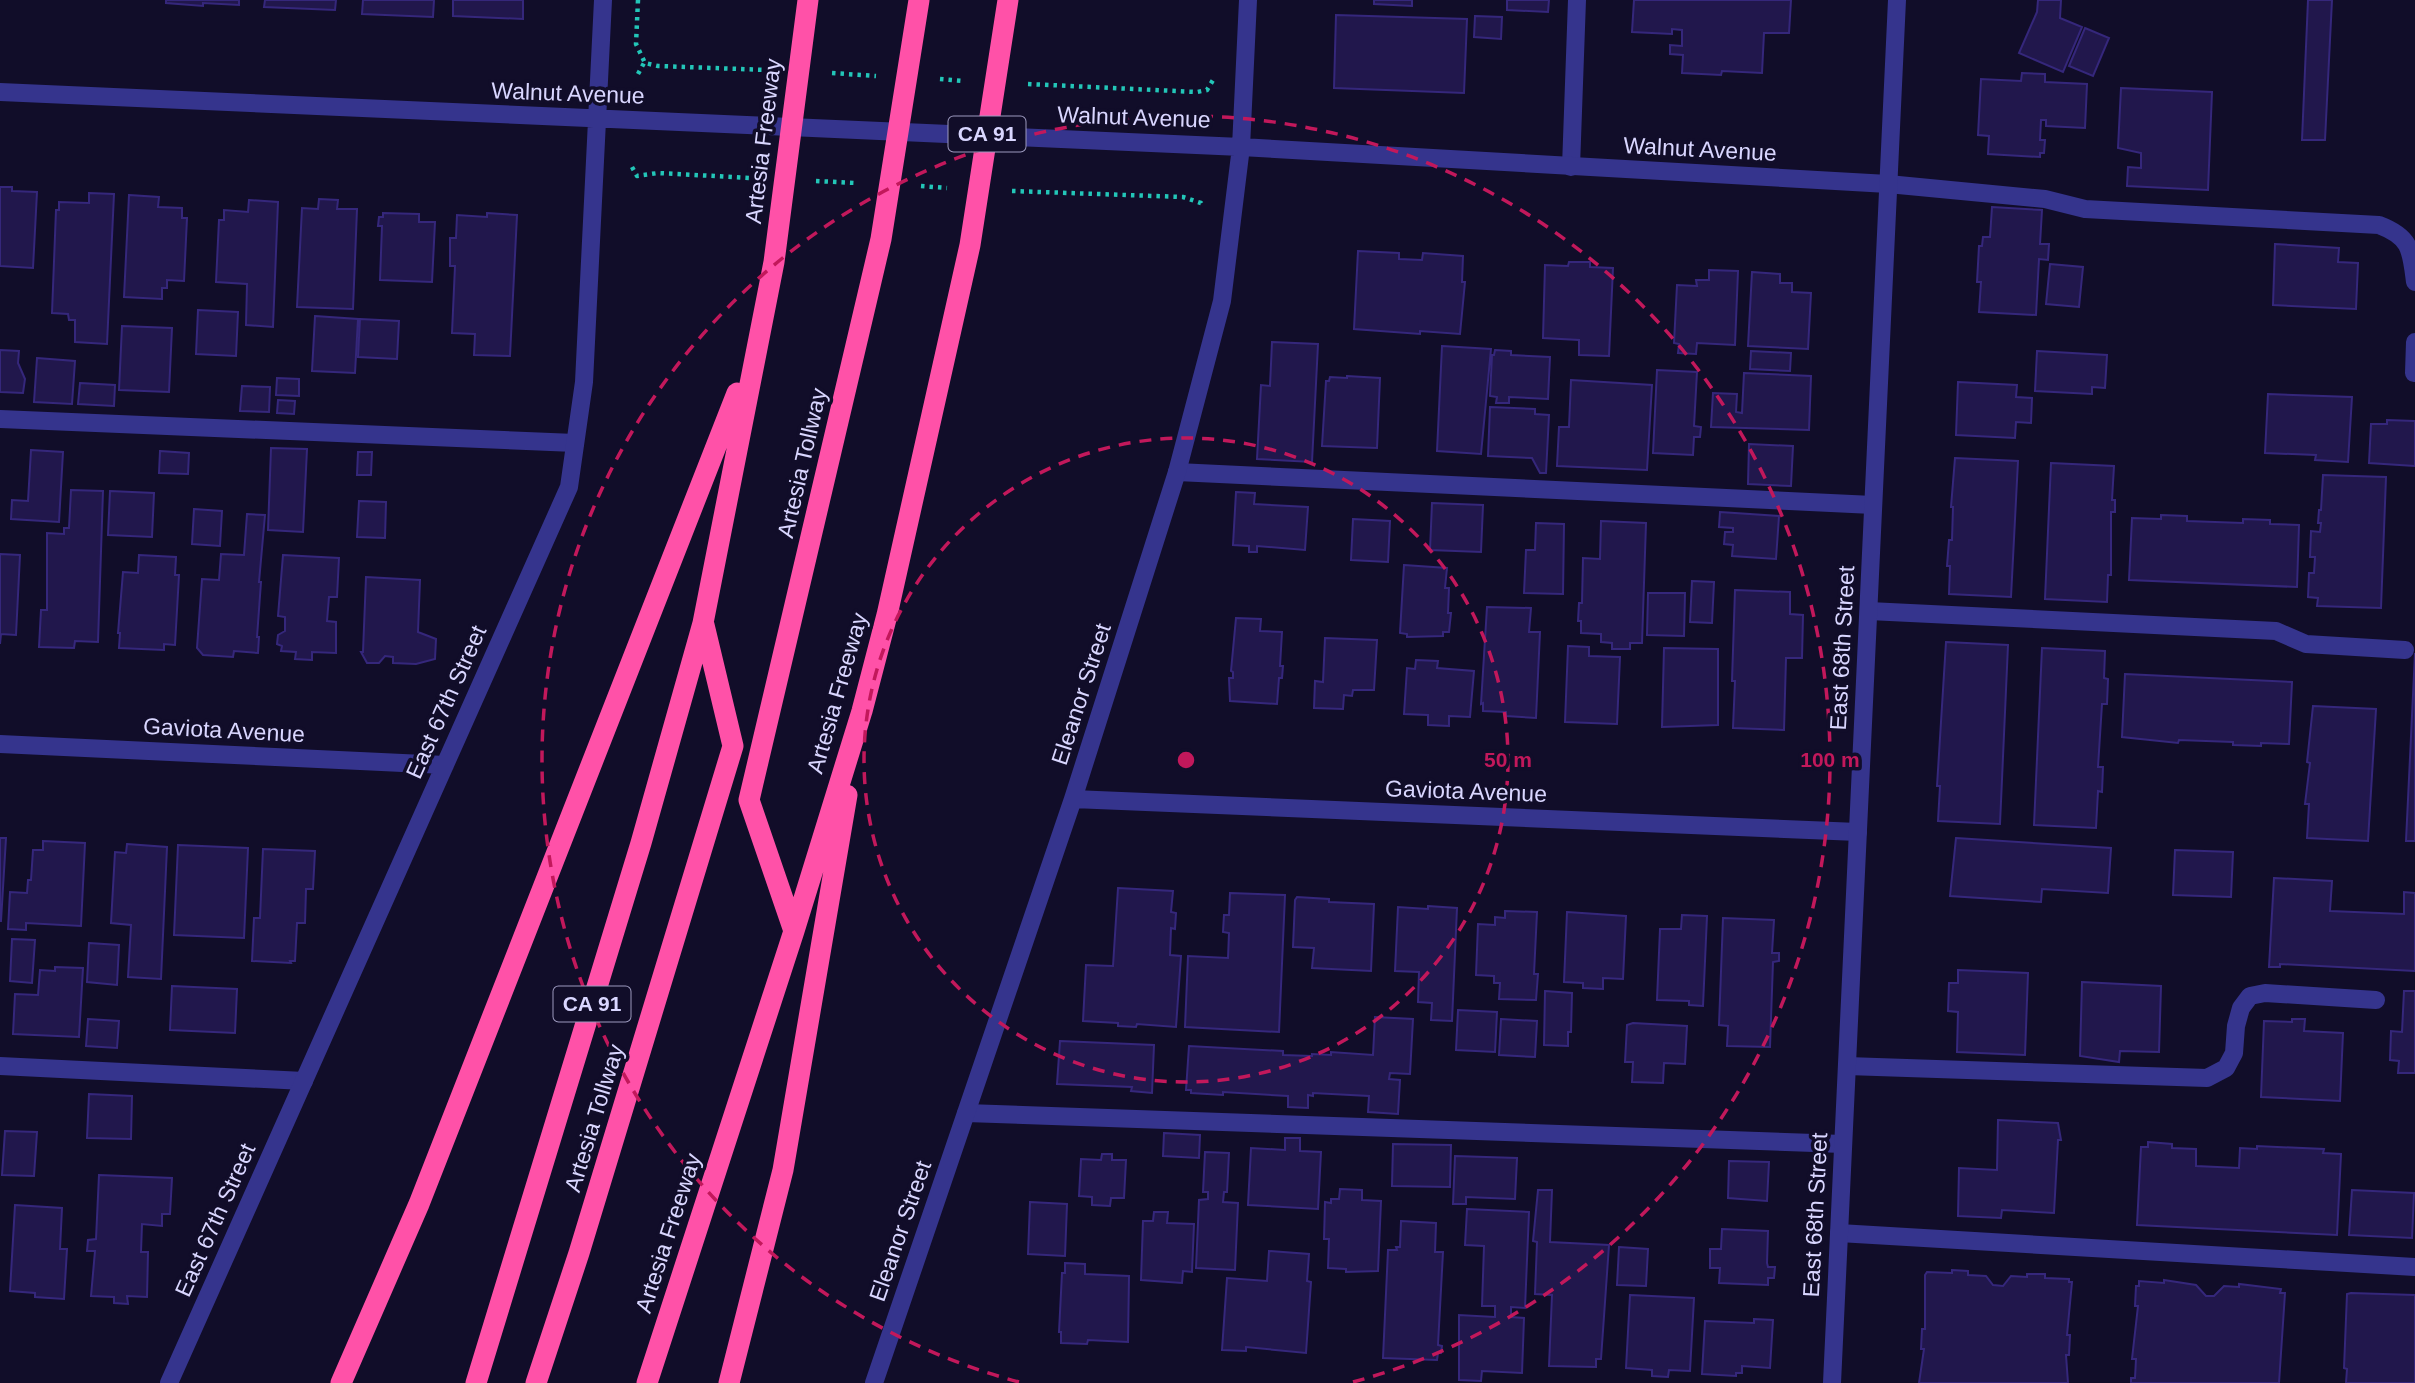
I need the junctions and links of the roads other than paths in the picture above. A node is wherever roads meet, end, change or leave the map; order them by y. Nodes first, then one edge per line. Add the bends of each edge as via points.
1 (603, 0) edge
2 (808, 0) edge
3 (1008, 0) edge
4 (1248, 0) edge
5 (1577, 0) edge
6 (1897, 0) edge
7 (918, 9) edge
8 (0, 92) edge
9 (597, 119) junction
10 (1241, 147) junction
11 (1571, 167) junction
12 (1888, 184) junction
13 (2415, 282) edge
14 (2415, 342) edge
15 (756, 345) junction
16 (2414, 373) edge
17 (0, 419) edge
18 (575, 443) junction
19 (1177, 472) junction
20 (1873, 505) junction
21 (1868, 611) junction
22 (703, 623) junction
23 (2405, 650) dead end
24 (862, 711) junction
25 (0, 744) edge
26 (445, 765) junction
27 (1073, 799) junction
28 (1858, 832) junction
29 (794, 931) junction
30 (2376, 1000) dead end
31 (0, 1066) edge
32 (1847, 1066) junction
33 (304, 1082) junction
34 (966, 1113) junction
35 (1843, 1144) junction
36 (1839, 1234) junction
37 (2415, 1267) edge
38 (169, 1383) edge
39 (341, 1383) edge
40 (475, 1383) edge
41 (536, 1383) edge
42 (647, 1383) edge
43 (729, 1383) edge
44 (874, 1383) edge
45 (1832, 1383) edge

1 - 9 street, East 67th Street
2 - 15 highway, Artesia Freeway / CA 91 via 774,262
3 - 24 highway, Artesia Freeway / CA 91 via 970,244
4 - 10 street, Eleanor Street
5 - 11 street
6 - 12 street, East 68th Street
7 - 29 highway, Artesia Tollway via 881,239 749,800
8 - 9 street, Walnut Avenue
9 - 10 street, Walnut Avenue
9 - 18 street, East 67th Street via 584,382
10 - 11 street, Walnut Avenue
10 - 19 street, Eleanor Street via 1222,301
11 - 12 street, Walnut Avenue
12 - 13 street, Walnut Avenue via 2045,199 2085,209 2379,225 2399,232 2411,253
12 - 20 street, East 68th Street
14 - 16 street
15 - 22 highway, Artesia Freeway / CA 91
15 - 39 highway via 419,1204
17 - 18 street
18 - 26 street, East 67th Street via 569,486
19 - 20 street
19 - 27 street, Eleanor Street
20 - 21 street, East 68th Street
21 - 23 street via 2276,631 2306,644
21 - 28 street, East 68th Street
22 - 40 highway, Artesia Freeway / CA 91 via 641,843
22 - 41 highway, Artesia Tollway via 733,746 600,1188
24 - 29 highway, Artesia Freeway / CA 91
24 - 43 highway via 783,1170
25 - 26 street, Gaviota Avenue
26 - 33 street, East 67th Street
27 - 28 street, Gaviota Avenue
27 - 34 street, Eleanor Street
28 - 32 street, East 68th Street
29 - 42 highway, Artesia Freeway / CA 91
30 - 32 street via 2250,996 2241,1008 2230,1061 2207,1078
31 - 33 street
32 - 35 street, East 68th Street
33 - 38 street, East 67th Street
34 - 35 street
34 - 44 street, Eleanor Street
35 - 36 street, East 68th Street
36 - 37 street
36 - 45 street, East 68th Street

